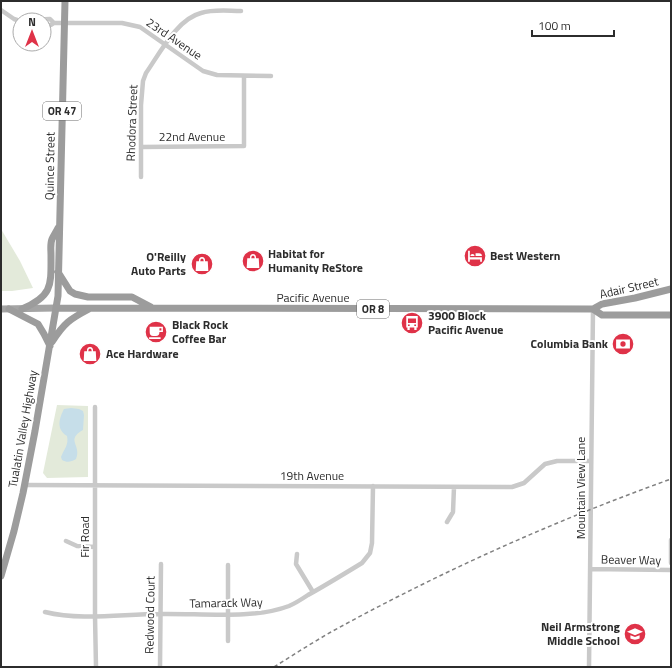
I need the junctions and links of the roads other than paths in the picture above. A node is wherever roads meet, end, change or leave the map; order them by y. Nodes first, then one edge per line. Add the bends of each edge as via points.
1 (65, 1) edge
2 (1, 10) edge
3 (241, 11) dead end
4 (12, 18) edge
5 (54, 23) edge
6 (64, 23) junction
7 (166, 44) junction
8 (244, 76) junction
9 (271, 76) dead end
10 (141, 147) junction
11 (141, 177) dead end
12 (60, 226) junction
13 (58, 272) junction
14 (671, 289) edge
15 (56, 308) junction
16 (90, 308) junction
17 (153, 308) junction
18 (1, 309) edge
19 (9, 309) junction
20 (22, 309) junction
21 (593, 310) junction
22 (671, 315) edge
23 (50, 346) junction
24 (95, 407) dead end
25 (591, 461) junction
26 (24, 485) junction
27 (95, 485) junction
28 (373, 486) junction
29 (454, 487) junction
30 (447, 522) dead end
31 (671, 540) edge
32 (66, 541) dead end
33 (95, 547) junction
34 (297, 554) dead end
35 (671, 563) edge
36 (161, 564) dead end
37 (228, 565) dead end
38 (590, 569) junction
39 (671, 570) edge
40 (1, 576) edge
41 (313, 592) junction
42 (45, 612) dead end
43 (160, 614) junction
44 (228, 614) junction
45 (95, 616) junction
46 (228, 641) dead end
47 (96, 667) edge
48 (160, 667) edge
49 (589, 667) edge

1 - 6 highway, Quince Street / OR 47
2 - 4 street
3 - 7 street, Rhodora Street via 214,11 189,18 179,26
5 - 6 street, 23rd Avenue
6 - 7 street, 23rd Avenue via 122,23 140,27
6 - 12 highway, Quince Street / OR 47
7 - 8 street, 23rd Avenue via 203,71 217,76
7 - 10 street, Rhodora Street via 143,81
8 - 9 street, 23rd Avenue
8 - 10 street, 22nd Avenue via 244,146
10 - 11 street, Rhodora Street
12 - 13 highway, Quince Street / OR 47
12 - 20 highway via 51,240 50,283 46,293
13 - 15 highway, Quince Street / OR 47
13 - 17 highway via 74,294 88,297 132,297
14 - 21 highway, Adair Street / OR 8 via 602,304
15 - 16 highway, Pacific Avenue / OR 8
15 - 20 main road, Pacific Avenue / OR 8
15 - 23 highway, Tualatin Valley Highway / OR 47
16 - 17 highway, Pacific Avenue / OR 8
16 - 23 highway via 68,320
17 - 21 highway, Pacific Avenue / OR 8
18 - 19 main road, Pacific Avenue / OR 8
19 - 20 main road, Pacific Avenue / OR 8
19 - 23 highway via 38,324
21 - 22 highway, Pacific Avenue / OR 8 via 602,315
21 - 25 street, Mountain View Lane
23 - 26 highway, Tualatin Valley Highway / OR 47
24 - 27 street, Fir Road
25 - 29 street, 19th Avenue via 557,461 546,464 524,483 512,487
25 - 38 street, Mountain View Lane
26 - 27 street, 19th Avenue
26 - 40 highway, Tualatin Valley Highway / OR 47
27 - 28 street, 19th Avenue
27 - 33 street, Fir Road
28 - 29 street, 19th Avenue
28 - 41 street, Tamarack Way via 370,553 362,563
29 - 30 street via 453,512
31 - 35 street
32 - 33 street via 77,546
33 - 45 street, Fir Road
34 - 41 street via 296,564
36 - 43 street, Redwood Court
37 - 44 street
38 - 39 street, Beaver Way
38 - 49 street, Mountain View Lane
41 - 44 street, Tamarack Way via 290,606 269,612
42 - 45 street, Tamarack Way via 57,615
43 - 44 street, Tamarack Way
43 - 45 street, Tamarack Way
43 - 48 street, Redwood Court
44 - 46 street
45 - 47 street, Fir Road

